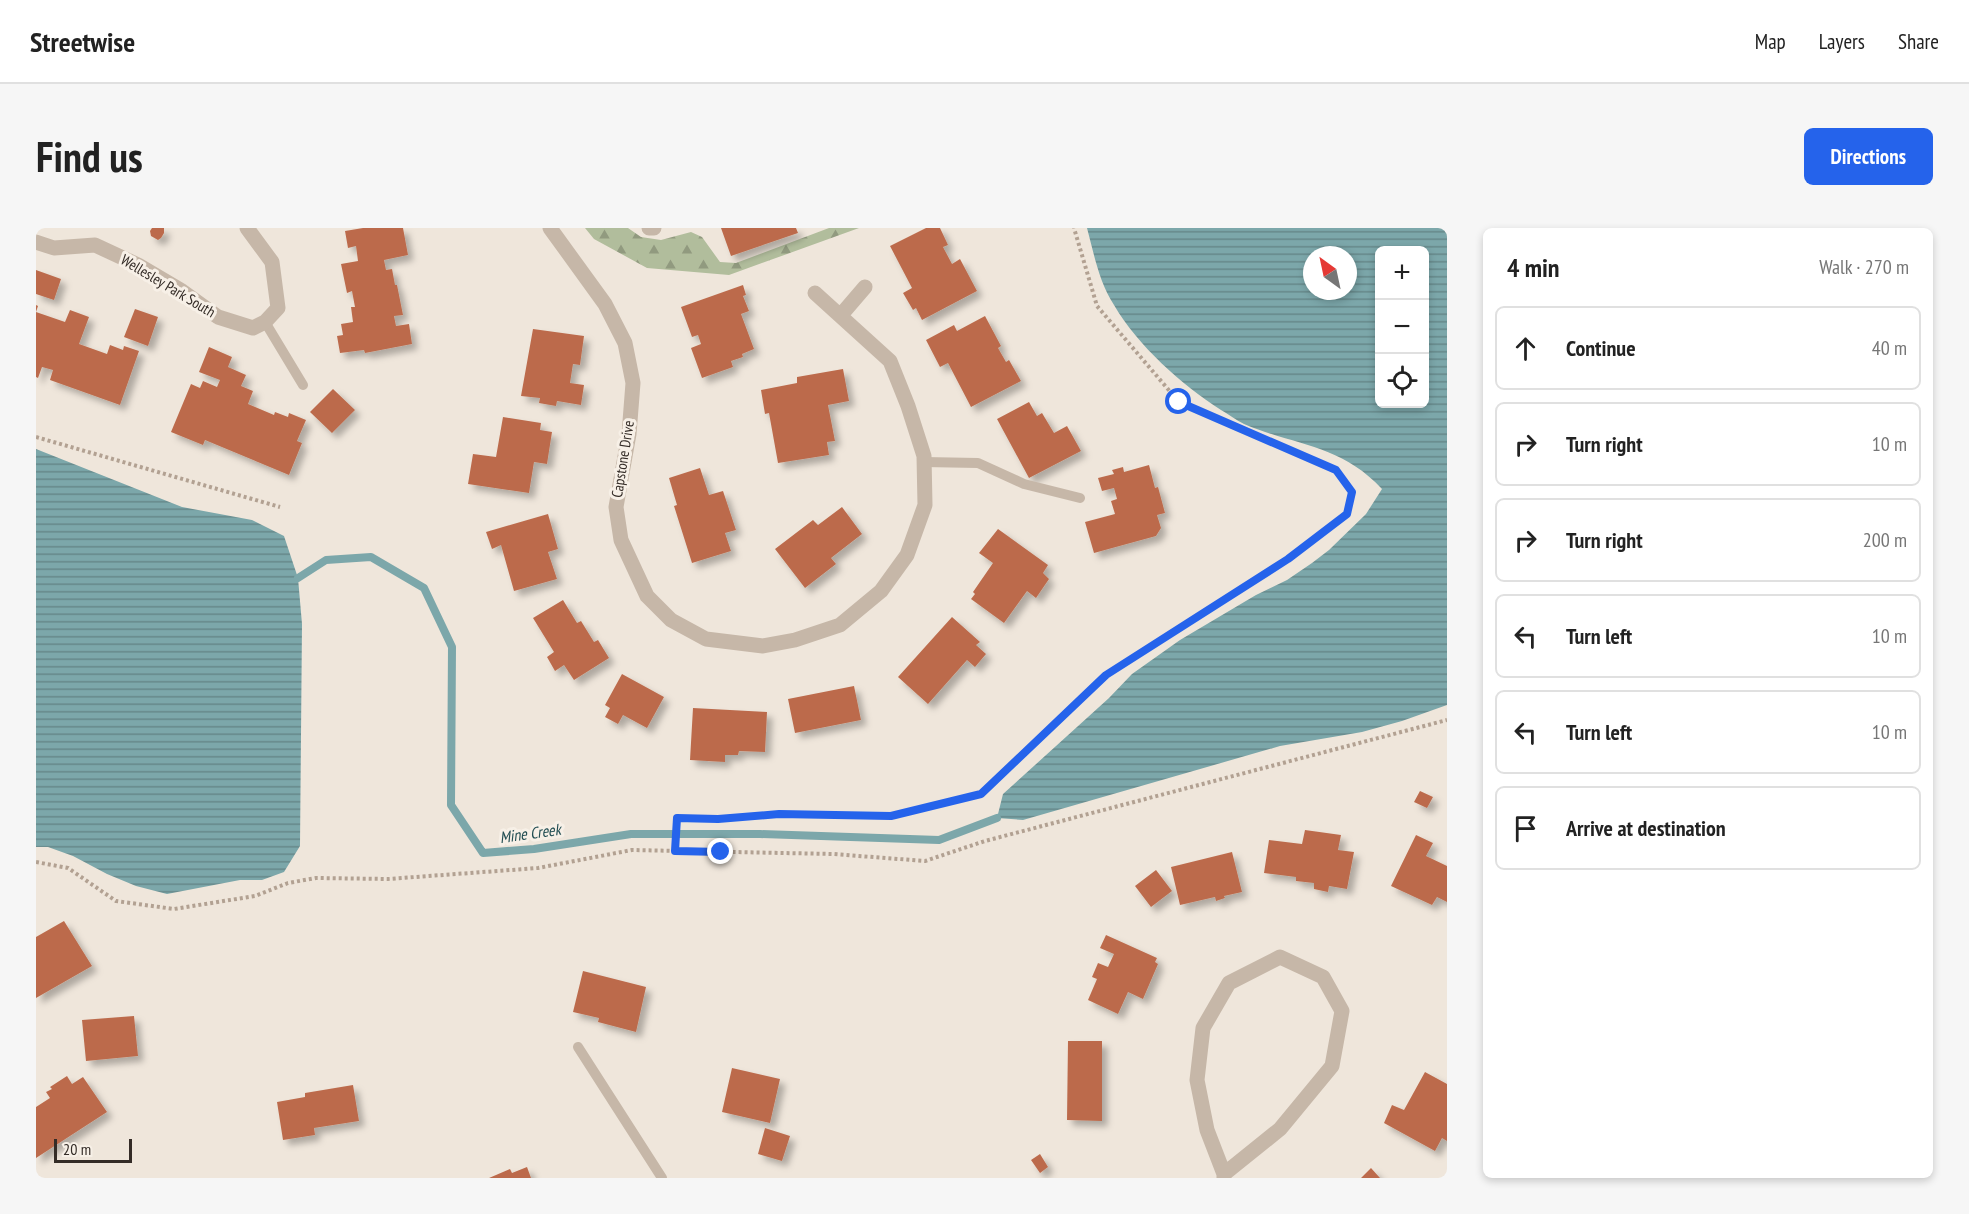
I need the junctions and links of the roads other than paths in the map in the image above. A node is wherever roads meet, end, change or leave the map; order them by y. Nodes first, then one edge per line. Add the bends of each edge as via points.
1 (247, 228) edge
2 (549, 228) edge
3 (649, 228) edge
4 (654, 228) edge
5 (36, 242) edge
6 (865, 287) dead end
7 (815, 293) dead end
8 (841, 315) junction
9 (265, 322) junction
10 (303, 385) dead end
11 (924, 462) junction
12 (1080, 498) dead end
13 (578, 1047) dead end
14 (1224, 1176) edge
15 (662, 1178) edge

1 - 9 street via 272,262 278,308
2 - 11 street, Capstone Drive via 605,304 624,343 633,382 629,434 616,507 621,540 647,596 671,620 705,639 763,646 840,625 881,591 907,555 926,505
3 - 4 street
5 - 9 street, Wellesley Park South via 54,248 94,245 138,265 218,317 253,328
6 - 8 street
7 - 8 street, Capstone Drive
8 - 11 street, Capstone Drive via 890,361
9 - 10 lane
11 - 12 lane via 978,463 1024,484
13 - 15 lane
14 - 14 street via 1280,1130 1332,1066 1342,1011 1323,977 1280,957 1229,983 1203,1028 1197,1080 1207,1130

